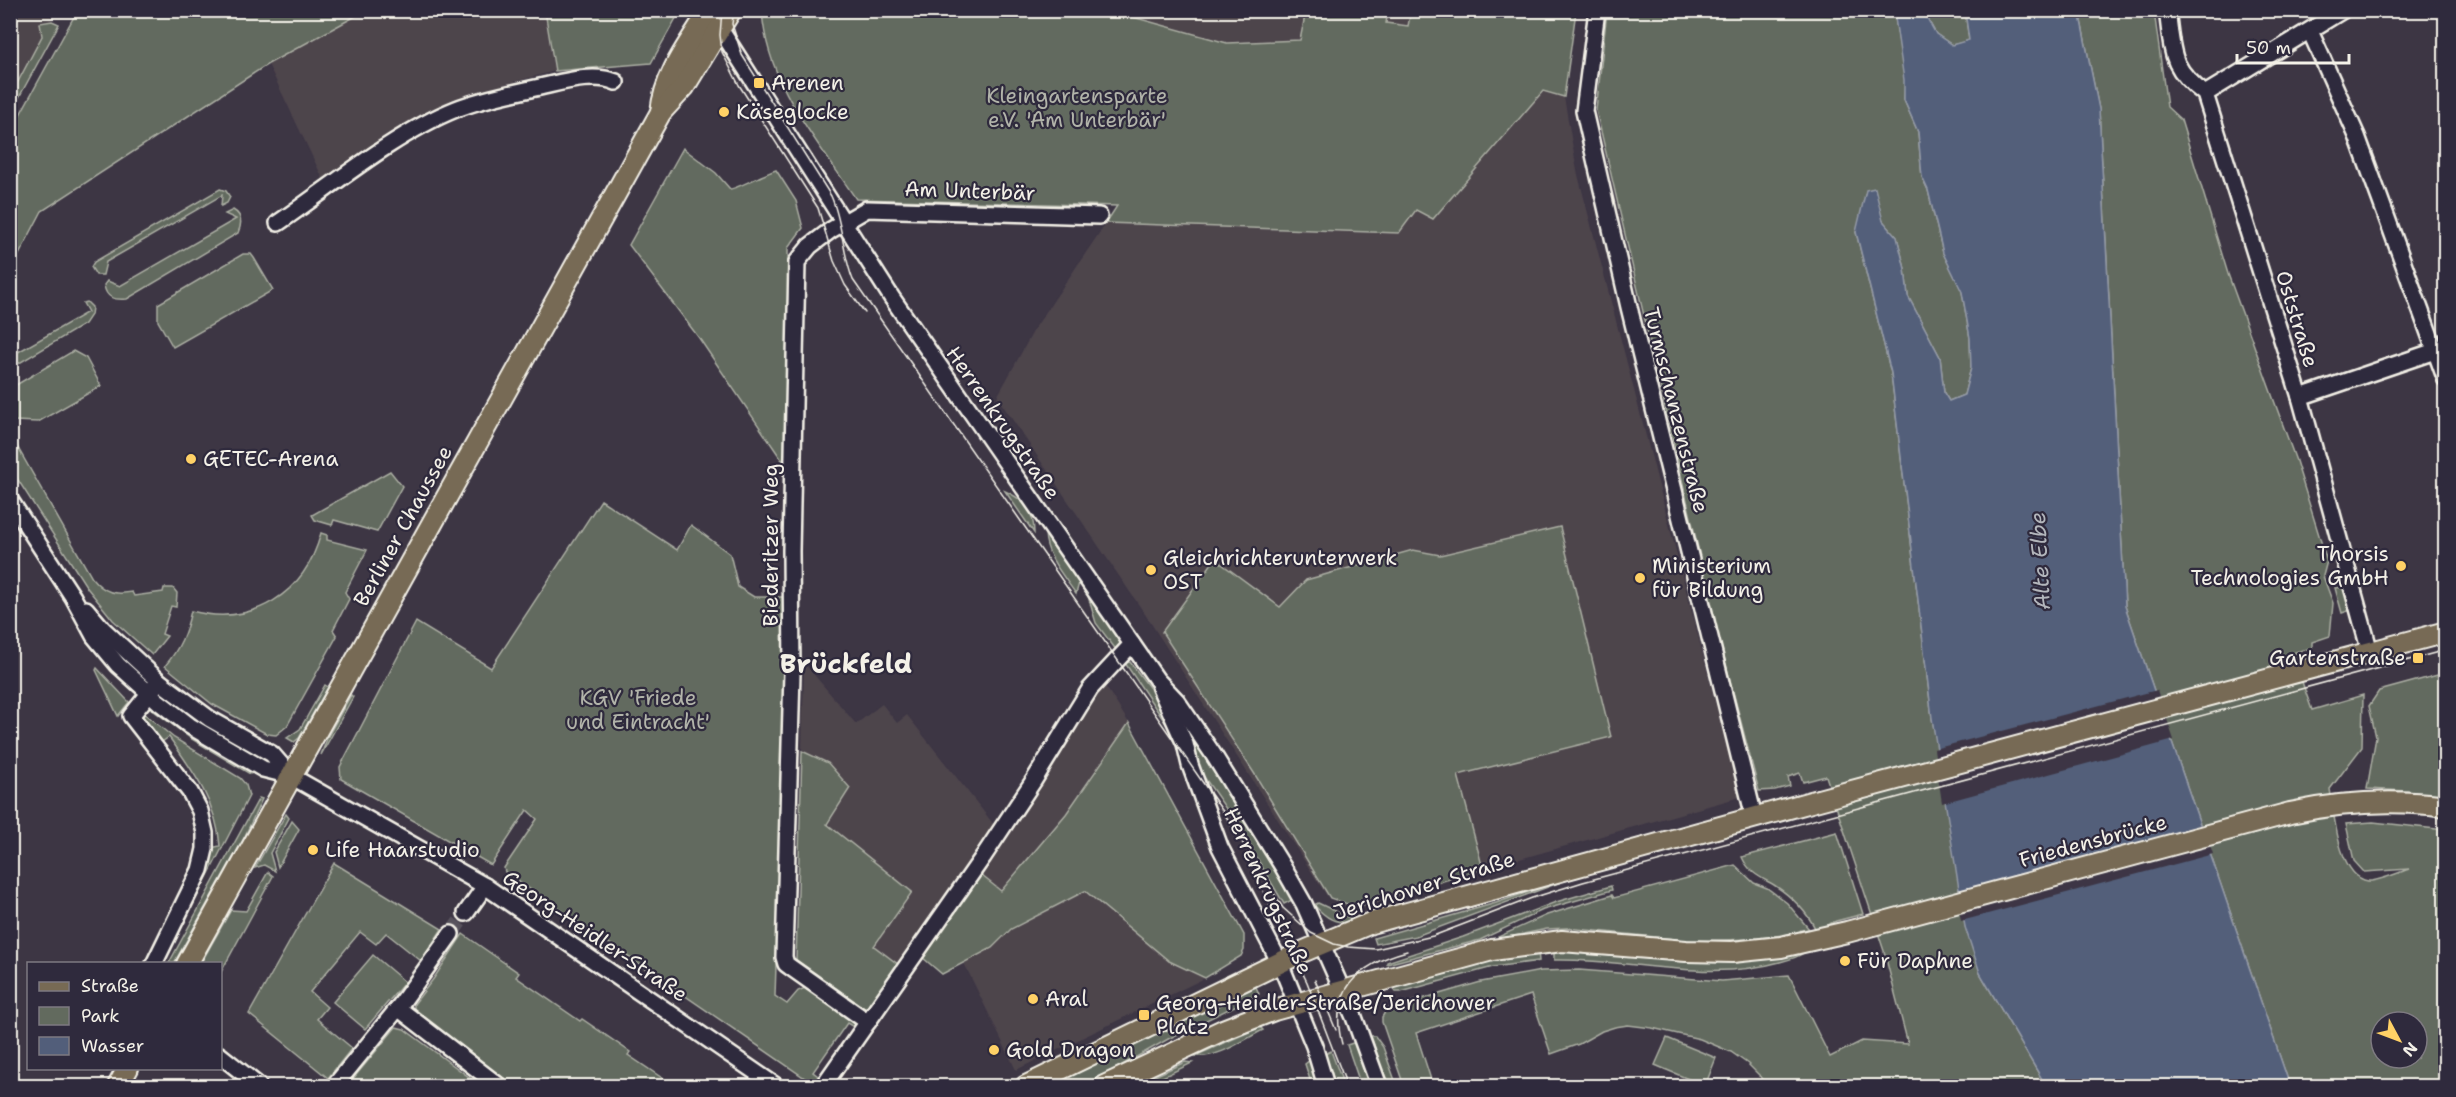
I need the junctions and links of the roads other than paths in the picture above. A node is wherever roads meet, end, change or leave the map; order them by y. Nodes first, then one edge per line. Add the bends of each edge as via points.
1 (731, 10) edge
2 (1597, 10) edge
3 (2167, 10) edge
4 (2343, 10) edge
5 (712, 19) edge
6 (2310, 31) junction
7 (616, 82) dead end
8 (2205, 94) junction
9 (1099, 216) dead end
10 (843, 222) junction
11 (278, 223) dead end
12 (2435, 351) junction
13 (2445, 380) edge
14 (2300, 397) junction
15 (10, 500) edge
16 (73, 597) junction
17 (2445, 632) edge
18 (1132, 644) junction
19 (2370, 652) junction
20 (1157, 680) junction
21 (159, 681) junction
22 (149, 694) junction
23 (291, 776) junction
24 (2445, 806) edge
25 (1754, 817) junction
26 (485, 886) junction
27 (466, 914) tunnel mouth
28 (451, 934) tunnel mouth
29 (1323, 943) junction
30 (154, 962) edge
31 (188, 962) edge
32 (1280, 963) junction
33 (1343, 990) junction
34 (1297, 1004) junction
35 (398, 1008) junction
36 (868, 1022) junction
37 (222, 1057) edge
38 (127, 1070) edge
39 (336, 1084) dead end
40 (118, 1086) edge
41 (259, 1086) edge
42 (499, 1086) edge
43 (776, 1086) edge
44 (823, 1086) edge
45 (1026, 1086) edge
46 (1104, 1086) edge
47 (1326, 1086) edge
48 (1379, 1086) edge

1 - 5 main road, Berliner Chaussee
2 - 25 street, Turmschanzenstraße via 1584,111
3 - 8 street via 2176,65
4 - 6 street
5 - 10 street, Herrenkrugstraße
5 - 23 main road, Berliner Chaussee via 684,87 661,112
6 - 8 street
6 - 12 street via 2364,153
7 - 11 street via 595,78 552,84 454,110 403,137
8 - 14 street, Oststraße
9 - 10 street, Am Unterbär via 867,209
10 - 18 street, Herrenkrugstraße via 939,368
10 - 36 street, Biederitzer Weg via 810,246 796,269 792,684 784,957 793,969
12 - 13 street
12 - 14 street
14 - 19 street, Oststraße
15 - 16 street
16 - 21 street
16 - 22 street via 100,645
17 - 19 main road
18 - 20 street, Herrenkrugstraße
18 - 36 street via 1090,689 983,857
19 - 25 main road, Jerichower Straße
20 - 29 street, Herrenkrugstraße via 1182,708 1228,778 1283,867
20 - 32 street, Herrenkrugstraße via 1185,744 1220,847
21 - 22 street
21 - 23 street via 210,719 272,754
22 - 23 street via 190,726 258,766
22 - 30 street via 131,716 190,792 202,818 205,841 200,870
23 - 26 street, Georg-Heidler-Straße
23 - 31 main road, Berliner Chaussee
24 - 33 main road, Friedensbrücke via 2408,801 2353,802 2290,813 1781,947 1732,952 1539,942 1473,954
25 - 29 main road, Jerichower Straße via 1371,923
26 - 27 street
26 - 43 street, Georg-Heidler-Straße
28 - 35 street
29 - 32 main road, Jerichower Straße
29 - 33 street, Herrenkrugstraße
32 - 34 street, Herrenkrugstraße
32 - 45 main road, Jerichower Straße
33 - 34 main road
33 - 48 street, Herrenkrugstraße
34 - 46 main road via 1223,1030
34 - 47 street, Herrenkrugstraße
35 - 39 street
35 - 42 street
36 - 44 street
37 - 41 street
38 - 40 main road

